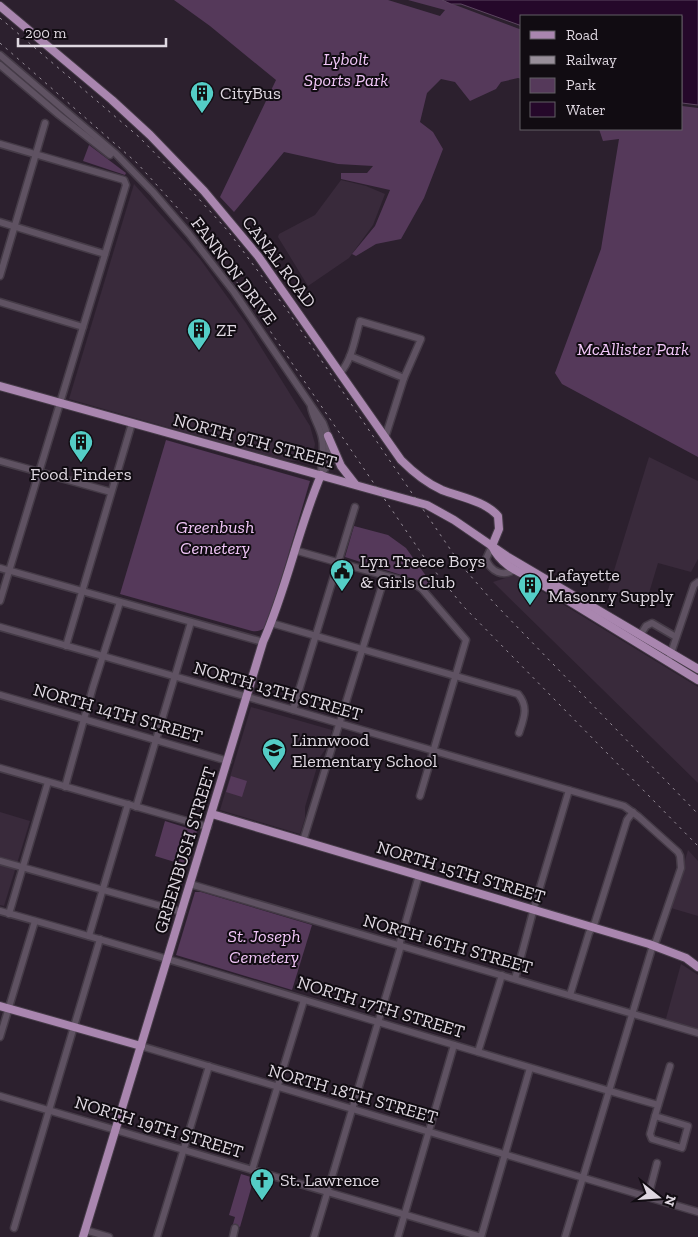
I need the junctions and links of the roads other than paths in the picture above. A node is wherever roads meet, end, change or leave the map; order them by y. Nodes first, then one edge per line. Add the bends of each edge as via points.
1 (0, 6) edge
2 (0, 55) edge
3 (0, 65) edge
4 (46, 123) dead end
5 (0, 144) edge
6 (36, 155) junction
7 (122, 162) junction
8 (0, 222) edge
9 (15, 227) junction
10 (105, 254) junction
11 (0, 276) edge
12 (0, 302) edge
13 (83, 327) junction
14 (350, 356) junction
15 (340, 373) junction
16 (404, 378) junction
17 (0, 386) edge
18 (61, 403) junction
19 (311, 407) junction
20 (132, 423) junction
21 (328, 436) junction
22 (385, 438) junction
23 (0, 461) edge
24 (40, 471) junction
25 (321, 475) junction
26 (355, 484) junction
27 (111, 492) junction
28 (355, 507) dead end
29 (492, 546) junction
30 (294, 550) junction
31 (338, 562) junction
32 (0, 568) edge
33 (10, 571) junction
34 (384, 576) junction
35 (698, 582) edge
36 (82, 591) junction
37 (0, 601) edge
38 (120, 602) junction
39 (191, 622) junction
40 (271, 623) junction
41 (0, 628) edge
42 (641, 634) junction
43 (315, 636) junction
44 (676, 637) junction
45 (263, 642) junction
46 (66, 646) junction
47 (362, 650) junction
48 (671, 652) junction
49 (102, 656) junction
50 (668, 662) junction
51 (698, 669) edge
52 (456, 676) junction
53 (175, 677) junction
54 (698, 680) edge
55 (0, 695) edge
56 (247, 697) junction
57 (293, 710) junction
58 (84, 719) junction
59 (340, 724) junction
60 (519, 732) dead end
61 (156, 740) junction
62 (434, 751) junction
63 (228, 761) junction
64 (0, 768) edge
65 (48, 782) junction
66 (65, 787) junction
67 (569, 790) junction
68 (420, 796) dead end
69 (128, 804) junction
70 (136, 806) junction
71 (632, 812) junction
72 (212, 814) junction
73 (208, 827) junction
74 (303, 841) junction
75 (0, 861) edge
76 (23, 867) junction
77 (419, 875) junction
78 (190, 884) junction
79 (103, 889) junction
80 (534, 910) junction
81 (0, 911) edge
82 (182, 912) junction
83 (9, 914) junction
84 (35, 921) junction
85 (592, 928) junction
86 (89, 936) junction
87 (100, 939) junction
88 (400, 945) junction
89 (653, 945) junction
90 (168, 959) junction
91 (698, 967) edge
92 (502, 976) junction
93 (514, 979) junction
94 (570, 995) junction
95 (304, 1000) junction
96 (4, 1007) edge
97 (632, 1013) junction
98 (378, 1022) junction
99 (74, 1027) junction
100 (698, 1033) edge
101 (0, 1037) edge
102 (454, 1045) junction
103 (141, 1046) junction
104 (478, 1052) junction
105 (208, 1066) junction
106 (670, 1066) dead end
107 (530, 1068) junction
108 (278, 1087) junction
109 (609, 1091) junction
110 (0, 1096) edge
111 (658, 1105) junction
112 (50, 1110) junction
113 (351, 1110) junction
114 (655, 1116) junction
115 (116, 1129) junction
116 (429, 1131) junction
117 (184, 1151) junction
118 (504, 1154) junction
119 (657, 1163) dead end
120 (252, 1170) junction
121 (582, 1177) junction
122 (328, 1192) junction
123 (648, 1197) junction
124 (698, 1212) edge
125 (404, 1214) junction
126 (14, 1228) dead end
127 (235, 1228) dead end
128 (84, 1233) edge
129 (109, 1237) edge
130 (157, 1237) edge
131 (233, 1237) edge
132 (314, 1237) edge
133 (398, 1237) edge
134 (481, 1237) edge
135 (565, 1237) edge

1 - 15 main road, CANAL ROAD via 112,100 204,191 258,256
2 - 7 street, FANNON DRIVE
3 - 7 street, FANNON DRIVE
4 - 6 street
5 - 6 street
6 - 9 street
6 - 10 street via 124,180 126,185
7 - 19 street, FANNON DRIVE via 153,192 223,277
8 - 9 street
9 - 10 street
9 - 11 street
10 - 13 street
12 - 13 street
13 - 18 street
14 - 15 street
14 - 16 street
14 - 16 street via 360,322 421,339
15 - 22 main road, CANAL ROAD
16 - 22 street
17 - 18 main road, NORTH 9TH STREET
18 - 20 main road, NORTH 9TH STREET
18 - 24 street
19 - 21 street, FANNON DRIVE
19 - 25 street, FANNON DRIVE via 323,444
20 - 25 main road, NORTH 9TH STREET
20 - 27 street
21 - 25 street, FANNON DRIVE via 326,469
21 - 26 main road via 341,466
22 - 29 main road, CANAL ROAD via 401,460 419,476 494,511 500,522
23 - 24 street
24 - 27 street
24 - 33 street
25 - 26 main road, NORTH 9TH STREET
25 - 30 main road, GREENBUSH STREET
26 - 29 main road, NORTH 9TH STREET via 427,505
27 - 36 street
28 - 31 street
29 - 42 main road, NORTH 9TH STREET
29 - 50 main road, NORTH 9TH STREET via 496,556 514,570
30 - 31 street
30 - 40 main road, GREENBUSH STREET
31 - 34 street
31 - 43 street
32 - 33 street
33 - 36 street
33 - 37 street
34 - 47 street
34 - 52 street via 422,589 466,640
35 - 44 street via 694,585
36 - 38 street
36 - 46 street
38 - 39 street
38 - 49 street
39 - 45 street
39 - 53 street
40 - 43 street
40 - 45 main road, GREENBUSH STREET
41 - 46 street, NORTH 13TH STREET
42 - 44 street via 652,623
42 - 48 main road, NORTH 9TH STREET
43 - 47 street
43 - 57 street
44 - 48 street
45 - 56 main road, GREENBUSH STREET
46 - 49 street, NORTH 13TH STREET
47 - 52 street
47 - 59 street
48 - 50 street
48 - 51 main road, NORTH 9TH STREET
49 - 53 street, NORTH 13TH STREET
49 - 58 street
50 - 54 main road, NORTH 9TH STREET
52 - 60 street via 518,694 526,707
52 - 62 street
53 - 56 street, NORTH 13TH STREET
53 - 61 street
55 - 58 street, NORTH 14TH STREET
56 - 57 street, NORTH 13TH STREET
56 - 63 main road, GREENBUSH STREET
57 - 59 street, NORTH 13TH STREET
58 - 61 street, NORTH 14TH STREET
58 - 66 street
59 - 62 street, NORTH 13TH STREET
59 - 74 street
61 - 63 street, NORTH 14TH STREET
61 - 70 street
62 - 67 street, NORTH 13TH STREET
62 - 68 street
63 - 72 main road, GREENBUSH STREET
64 - 65 street
65 - 66 street
65 - 76 street
66 - 69 street
67 - 71 street, NORTH 13TH STREET via 624,806
67 - 80 street
69 - 70 street
69 - 79 street
70 - 73 street
71 - 85 street
71 - 89 street, NORTH 13TH STREET via 660,834 680,856 681,868
72 - 73 main road, GREENBUSH STREET
72 - 74 main road, NORTH 15TH STREET
73 - 78 main road, GREENBUSH STREET
74 - 77 main road, NORTH 15TH STREET
75 - 76 street
76 - 79 street
76 - 83 street
77 - 80 main road, NORTH 15TH STREET
77 - 88 street
78 - 82 main road, GREENBUSH STREET
78 - 88 street, NORTH 16TH STREET
79 - 82 street
79 - 86 street
80 - 85 main road, NORTH 15TH STREET
80 - 93 street
81 - 83 street, NORTH 17TH STREET
82 - 90 main road, GREENBUSH STREET
83 - 84 street, NORTH 17TH STREET
84 - 86 street, NORTH 17TH STREET
84 - 96 street
85 - 89 main road, NORTH 15TH STREET
85 - 94 street
86 - 87 street, NORTH 17TH STREET
87 - 90 street, NORTH 17TH STREET
87 - 99 street
88 - 92 street, NORTH 16TH STREET
88 - 98 street
89 - 91 main road, NORTH 15TH STREET via 686,958
89 - 97 street, NORTH 13TH STREET
90 - 95 street, NORTH 17TH STREET
90 - 103 main road, GREENBUSH STREET
92 - 93 street, NORTH 16TH STREET
92 - 104 street
93 - 94 street, NORTH 16TH STREET
94 - 97 street, NORTH 16TH STREET
95 - 98 street, NORTH 17TH STREET
95 - 108 street
96 - 99 main road, NORTH 18TH STREET
96 - 101 street
97 - 100 street, NORTH 16TH STREET
97 - 109 street, NORTH 13TH STREET
98 - 102 street, NORTH 17TH STREET
98 - 113 street
99 - 103 main road, NORTH 18TH STREET
99 - 112 street
102 - 104 street, NORTH 17TH STREET
102 - 116 street
103 - 105 street, NORTH 18TH STREET
103 - 115 main road, GREENBUSH STREET
104 - 107 street, NORTH 17TH STREET
105 - 108 street, NORTH 18TH STREET
105 - 117 street
106 - 111 street
107 - 109 street, NORTH 17TH STREET
107 - 118 street
108 - 113 street, NORTH 18TH STREET
108 - 120 street
109 - 111 street, NORTH 17TH STREET
109 - 121 street, NORTH 13TH STREET
110 - 112 street, NORTH 19TH STREET
111 - 114 street
112 - 115 street, NORTH 19TH STREET
112 - 126 street
113 - 116 street, NORTH 18TH STREET
113 - 122 street
114 - 114 street via 650,1134 652,1139 682,1148 688,1126
115 - 117 street, NORTH 19TH STREET
115 - 128 main road, GREENBUSH STREET
116 - 118 street, NORTH 18TH STREET
116 - 125 street
117 - 120 street, NORTH 19TH STREET
117 - 130 street
118 - 121 street, NORTH 18TH STREET
118 - 134 street
119 - 123 street
120 - 122 street, NORTH 19TH STREET
121 - 123 street, NORTH 18TH STREET
121 - 135 street, NORTH 13TH STREET
122 - 125 street, NORTH 19TH STREET
122 - 132 street
123 - 124 street, NORTH 18TH STREET
125 - 133 street
125 - 134 street, NORTH 19TH STREET
127 - 131 street
128 - 129 street

